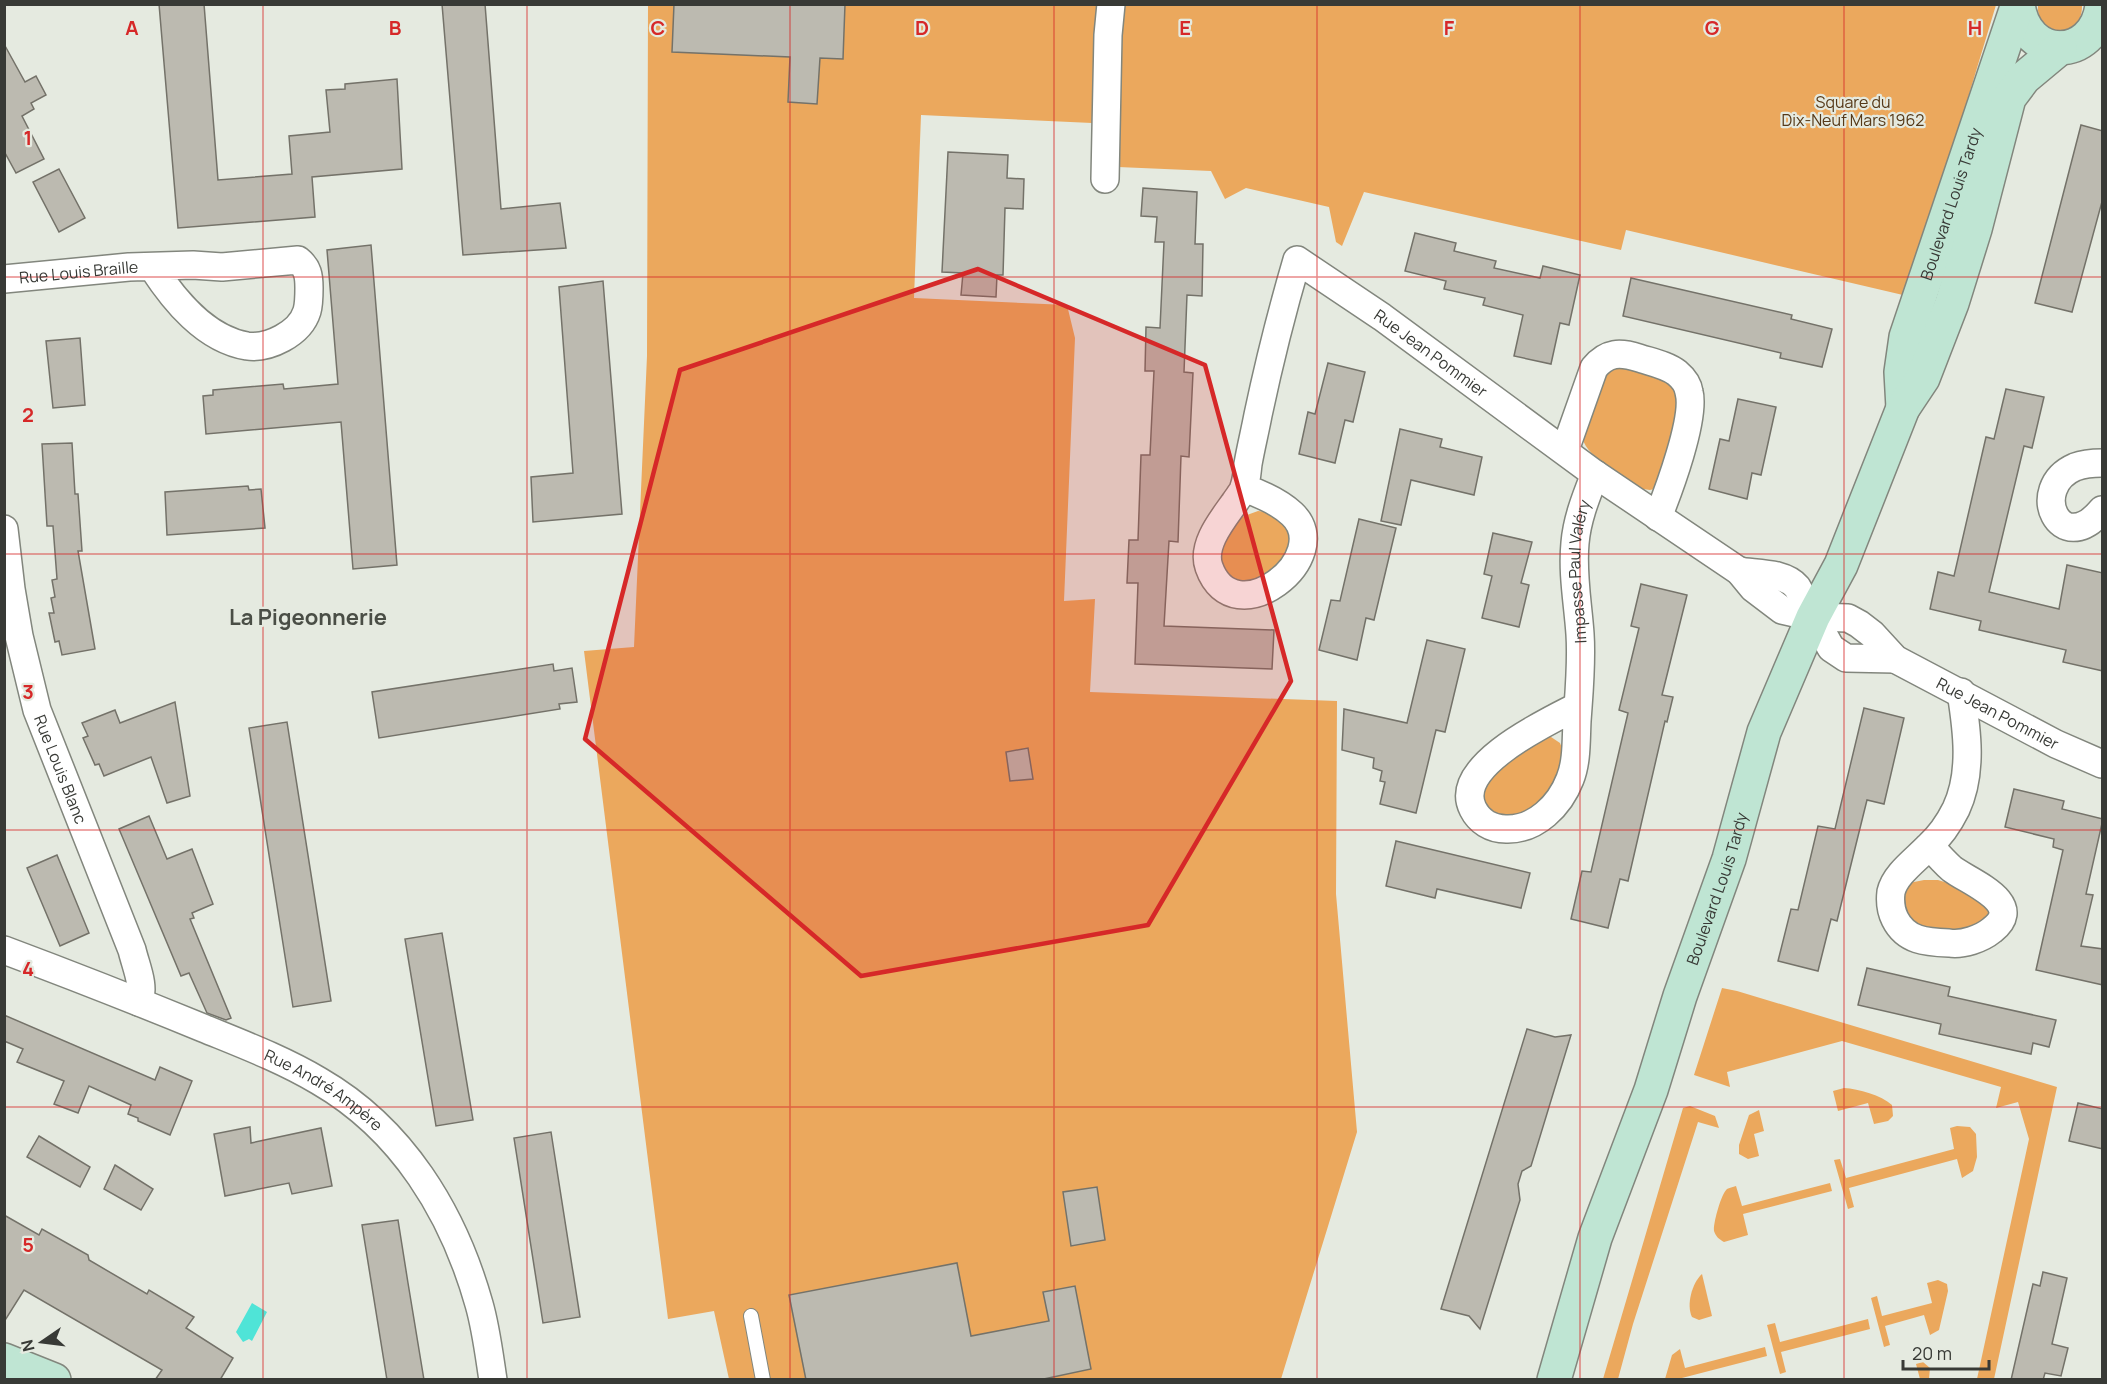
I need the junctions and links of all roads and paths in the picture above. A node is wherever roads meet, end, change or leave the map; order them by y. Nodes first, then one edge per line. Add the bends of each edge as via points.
1 (1111, 4) edge
2 (2018, 4) edge
3 (2103, 6) edge
4 (2078, 48) edge
5 (1105, 179) dead end
6 (153, 268) junction
7 (4, 279) edge
8 (1903, 408) junction
9 (1565, 450) junction
10 (2103, 463) edge
11 (1595, 474) junction
12 (1244, 488) dead end
13 (2103, 510) edge
14 (1658, 517) junction
15 (4, 529) edge
16 (1813, 617) junction
17 (1895, 659) junction
18 (1961, 692) junction
19 (1578, 706) junction
20 (2098, 754) edge
21 (1930, 846) dead end
22 (4, 950) edge
23 (139, 1002) junction
24 (751, 1316) dead end
25 (4, 1341) edge
26 (4, 1360) edge
27 (50, 1377) edge
28 (493, 1380) edge
29 (763, 1380) edge
30 (1554, 1380) edge

1 - 5 street
2 - 4 street via 2025,29 2035,40 2047,46
2 - 8 street, Boulevard Louis Tardy via 1906,336 1901,372
3 - 4 street, Boulevard Louis Tardy via 2095,30
4 - 8 street, Boulevard Louis Tardy via 2024,78 2009,98 1952,303 1923,378
6 - 6 street, Rue Louis Braille via 187,312 236,343 263,346 277,340 301,324 307,312 309,275 298,260
6 - 7 street, Rue Louis Braille
8 - 16 street, Boulevard Louis Tardy via 1841,565
9 - 11 street, Rue Jean Pommier
9 - 12 street, Rue Jean Pommier via 1297,260 1269,366
9 - 14 street via 1594,368 1601,359 1624,354 1678,374 1690,393 1690,407 1683,443
10 - 13 street via 2074,468 2065,474 2052,492 2051,505 2055,518 2072,528 2083,526
11 - 14 street, Rue Jean Pommier
11 - 19 street, Impasse Paul Valéry via 1578,518 1575,543 1580,635
14 - 16 street, Rue Jean Pommier via 1739,571 1792,581
15 - 23 street, Rue Louis Blanc via 19,636 37,710 132,950 142,993
16 - 17 street, Rue Jean Pommier via 1848,618 1872,634
16 - 17 street, Rue Jean Pommier via 1831,648 1846,658
16 - 30 street, Boulevard Louis Tardy via 1764,732 1729,859 1651,1090 1595,1238
17 - 18 street, Rue Jean Pommier
18 - 20 street, Rue Jean Pommier via 2046,740
18 - 21 street via 1967,726 1963,786 1956,809
19 - 19 street, Impasse Paul Valéry via 1571,778 1550,811 1537,821 1506,830 1490,826 1477,816 1469,801 1482,768 1525,734
22 - 23 street, Rue André Ampère
23 - 28 street, Rue André Ampère via 296,1068 343,1096 397,1144 424,1179 457,1240 479,1306
24 - 29 lane
25 - 27 street
26 - 27 street

